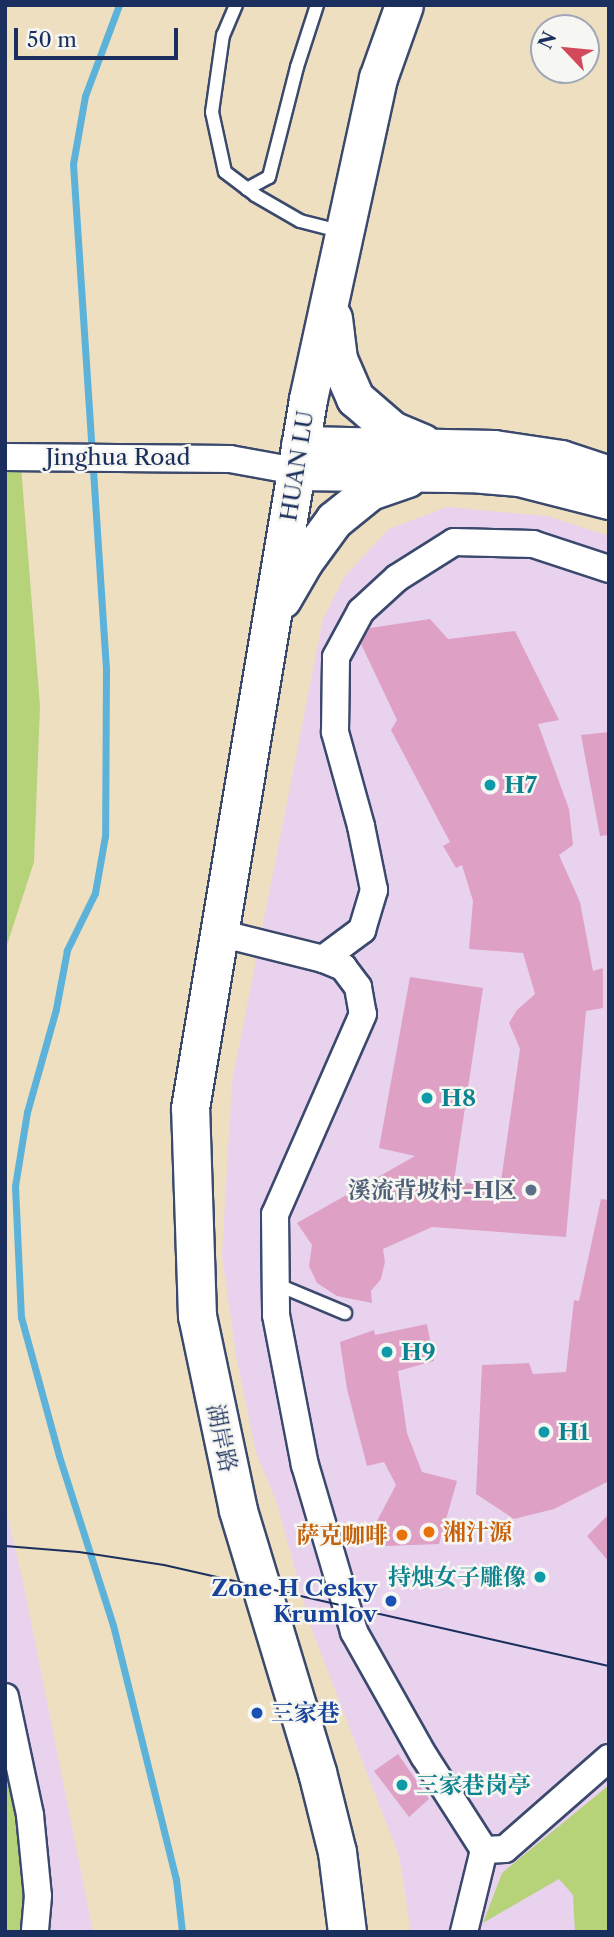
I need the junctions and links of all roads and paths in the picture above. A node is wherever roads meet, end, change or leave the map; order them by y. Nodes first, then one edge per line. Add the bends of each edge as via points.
1 (236, 5) edge
2 (317, 5) edge
3 (404, 5) edge
4 (247, 189) junction
5 (343, 232) junction
6 (332, 282) junction
7 (5, 457) edge
8 (298, 458) junction
9 (432, 460) junction
10 (609, 475) edge
11 (609, 500) edge
12 (609, 569) edge
13 (272, 618) junction
14 (219, 933) junction
15 (323, 959) junction
16 (276, 1283) junction
17 (345, 1313) dead end
18 (5, 1697) edge
19 (609, 1758) edge
20 (484, 1850) junction
21 (34, 1932) edge
22 (347, 1932) edge
23 (464, 1932) edge

1 - 4 lane via 223,35 212,112 225,172
2 - 4 lane via 270,177
3 - 5 street, HUAN LU via 378,78
4 - 5 lane via 300,221
5 - 6 street, HUAN LU
6 - 8 street, HUAN LU
6 - 9 street via 338,359 355,398
7 - 8 street, Jinghua Road
8 - 9 street
8 - 13 street, HUAN LU
9 - 10 street via 494,449 547,457
9 - 11 street
9 - 13 street via 370,491 334,520
12 - 15 street via 533,544 454,542 397,578 361,611 336,657 335,732 374,890 362,930
13 - 14 street, HUAN LU
14 - 15 street
14 - 22 street, 湖岸路 via 190,1108 197,1316 238,1510 324,1798 337,1852
15 - 16 street via 343,967 358,988 363,1014 275,1214
16 - 17 lane
16 - 20 street via 276,1315 305,1465 354,1632
18 - 21 street via 30,1815 38,1896
19 - 20 street via 505,1849
20 - 23 street

